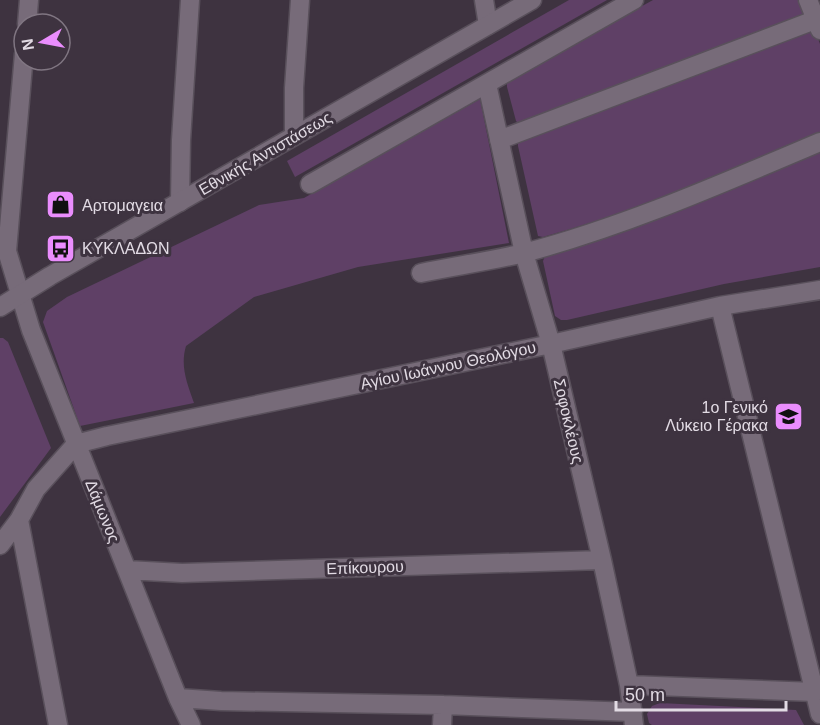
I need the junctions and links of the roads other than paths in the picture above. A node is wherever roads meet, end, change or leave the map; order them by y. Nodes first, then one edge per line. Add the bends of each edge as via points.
1 (189, 0) edge
2 (300, 0) edge
3 (484, 0) edge
4 (532, 0) edge
5 (634, 0) edge
6 (807, 0) edge
7 (819, 23) edge
8 (488, 25) junction
9 (22, 72) edge
10 (487, 84) junction
11 (294, 135) junction
12 (500, 141) junction
13 (820, 142) edge
14 (310, 184) dead end
15 (180, 202) junction
16 (524, 253) junction
17 (421, 273) dead end
18 (820, 290) edge
19 (20, 294) junction
20 (720, 306) junction
21 (0, 307) edge
22 (551, 344) junction
23 (76, 444) junction
24 (18, 520) junction
25 (0, 545) edge
26 (603, 560) junction
27 (127, 570) junction
28 (629, 685) junction
29 (815, 692) junction
30 (178, 698) junction
31 (443, 705) junction
32 (820, 714) edge
33 (634, 719) edge
34 (58, 725) edge
35 (191, 725) edge
36 (442, 725) edge

1 - 15 street
2 - 11 street
3 - 8 street
4 - 8 street, Εθνικής Αντιστάσεως
5 - 10 street
6 - 7 street
7 - 12 street
8 - 11 street, Εθνικής Αντιστάσεως
9 - 19 street, Δάμωνος via 7,251
10 - 12 street, Σοφοκλέους
10 - 14 street
11 - 15 street, Εθνικής Αντιστάσεως
12 - 16 street, Σοφοκλέους
13 - 16 street via 679,200
15 - 19 street, Εθνικής Αντιστάσεως
16 - 17 street
16 - 22 street, Σοφοκλέους
18 - 20 street, Αγίου Ιωάννου Θεολόγου
19 - 21 street, Εθνικής Αντιστάσεως
19 - 23 street, Δάμωνος
20 - 22 street, Αγίου Ιωάννου Θεολόγου
20 - 29 street
22 - 23 street, Αγίου Ιωάννου Θεολόγου
22 - 26 street, Σοφοκλέους
23 - 24 street via 36,489
23 - 27 street, Δάμωνος
24 - 25 street
24 - 34 street
26 - 27 street, Επίκουρου via 182,573
26 - 28 street, Σοφοκλέους
27 - 30 street, Δάμωνος
28 - 29 street
28 - 33 street, Σοφοκλέους
29 - 32 street
30 - 31 street
30 - 35 street, Δάμωνος
31 - 33 street
31 - 36 street

